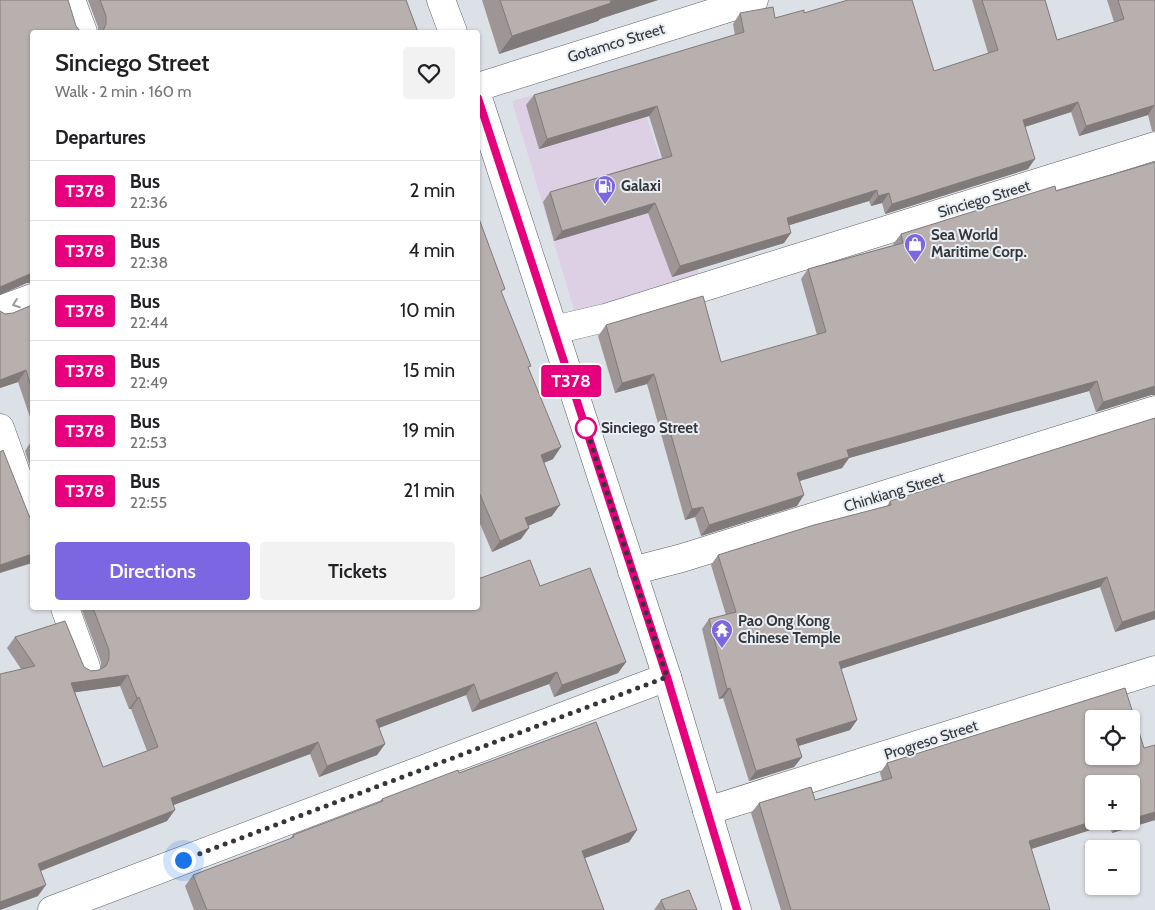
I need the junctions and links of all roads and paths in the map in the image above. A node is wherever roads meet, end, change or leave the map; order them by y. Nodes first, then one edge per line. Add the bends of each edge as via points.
1 (71, 0) edge
2 (441, 0) edge
3 (754, 0) edge
4 (82, 30) edge
5 (453, 30) edge
6 (480, 86) edge
7 (480, 111) edge
8 (484, 136) edge
9 (1155, 146) edge
10 (30, 299) edge
11 (0, 310) edge
12 (554, 330) junction
13 (1155, 410) edge
14 (0, 428) edge
15 (30, 512) edge
16 (632, 571) junction
17 (66, 610) edge
18 (86, 667) edge
19 (1155, 670) edge
20 (667, 677) junction
21 (707, 811) junction
22 (52, 910) edge
23 (737, 910) edge

1 - 4 street
2 - 5 street
3 - 6 street, Gotamco Street
7 - 8 street
8 - 12 street
9 - 12 street, Sinciego Street via 614,315
10 -> 11 street
12 - 16 street
13 - 16 street, Chinkiang Street
14 - 15 street
16 - 20 street
17 - 18 street
19 - 21 street, Progreso Street
20 - 21 street
20 - 22 street
21 - 23 street

